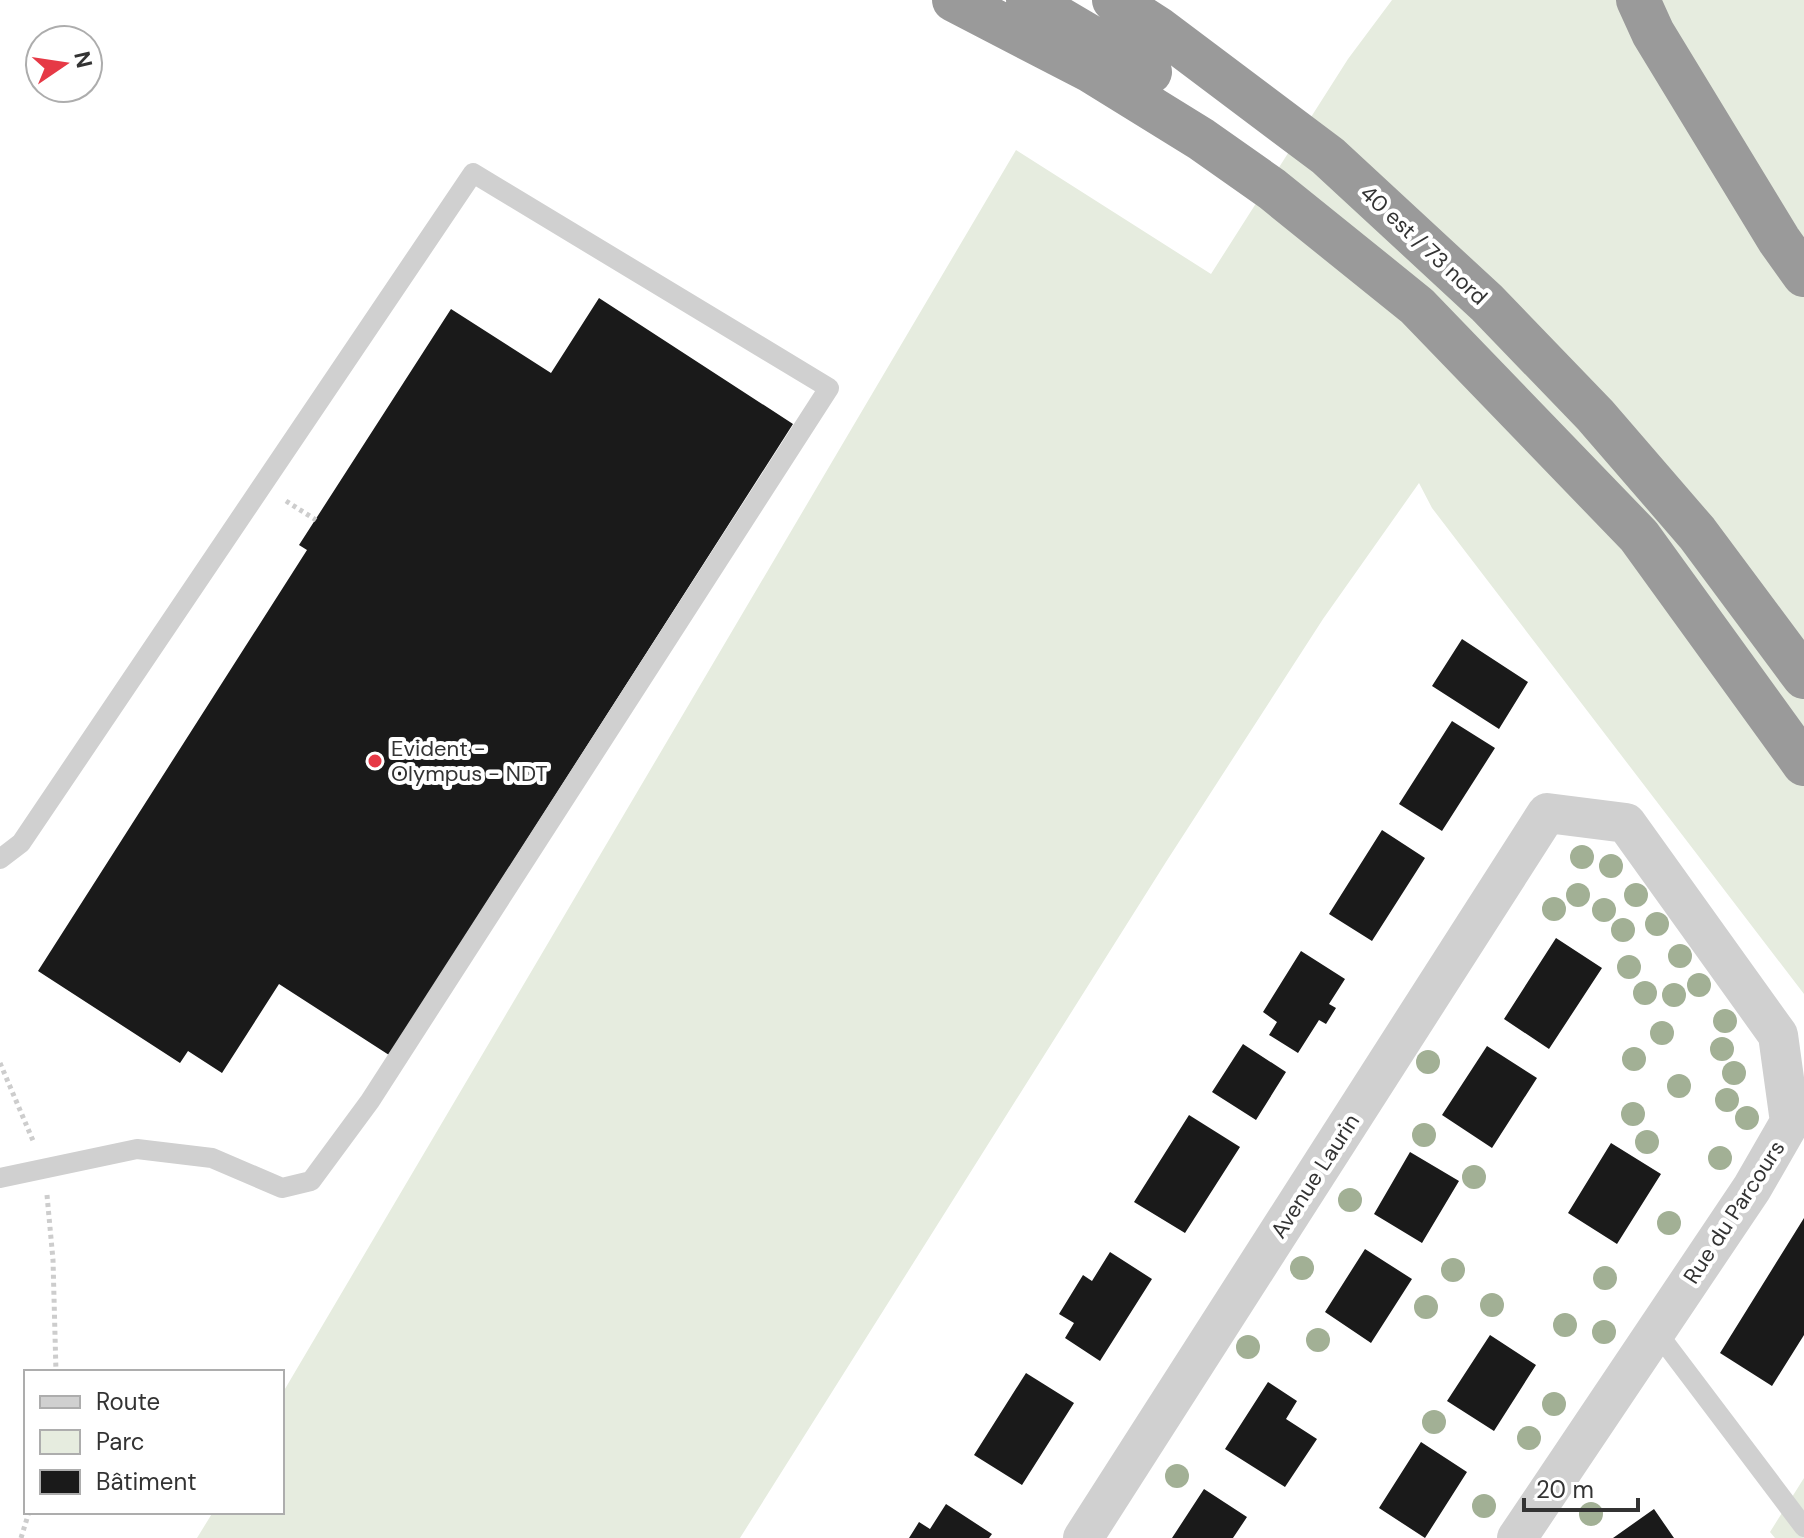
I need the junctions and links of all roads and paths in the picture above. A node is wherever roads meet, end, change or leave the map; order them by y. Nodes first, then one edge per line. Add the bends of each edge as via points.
1 (954, 0) edge
2 (1028, 0) edge
3 (1114, 0) edge
4 (1638, 0) edge
5 (1804, 275) edge
6 (1697, 533) junction
7 (1804, 677) edge
8 (1804, 764) edge
9 (1547, 813) joint
10 (0, 859) edge
11 (0, 1063) edge
12 (44, 1168) junction
13 (0, 1178) edge
14 (1656, 1331) junction
15 (56, 1370) edge
16 (28, 1514) edge
17 (1804, 1527) edge
18 (21, 1538) edge
19 (1083, 1538) edge
20 (1517, 1538) edge

1 - 8 highway via 1091,71 1201,139 1417,306 1639,536
2 - 6 highway via 1167,83 1388,249 1602,457
3 - 6 highway, 40 est / 73 nord via 1328,156 1487,303 1595,415
4 - 5 highway via 1653,33
6 - 7 highway
9 - 14 street, Rue du Parcours via 1626,823 1778,1035 1790,1122
9 - 19 street, Avenue Laurin
10 - 12 lane via 21,843 473,173 829,388 370,1101 311,1181 282,1188 212,1158 137,1149
11 - 12 path
12 - 13 lane
12 - 15 path
14 - 17 lane
14 - 20 street, Rue du Parcours
16 - 18 path

